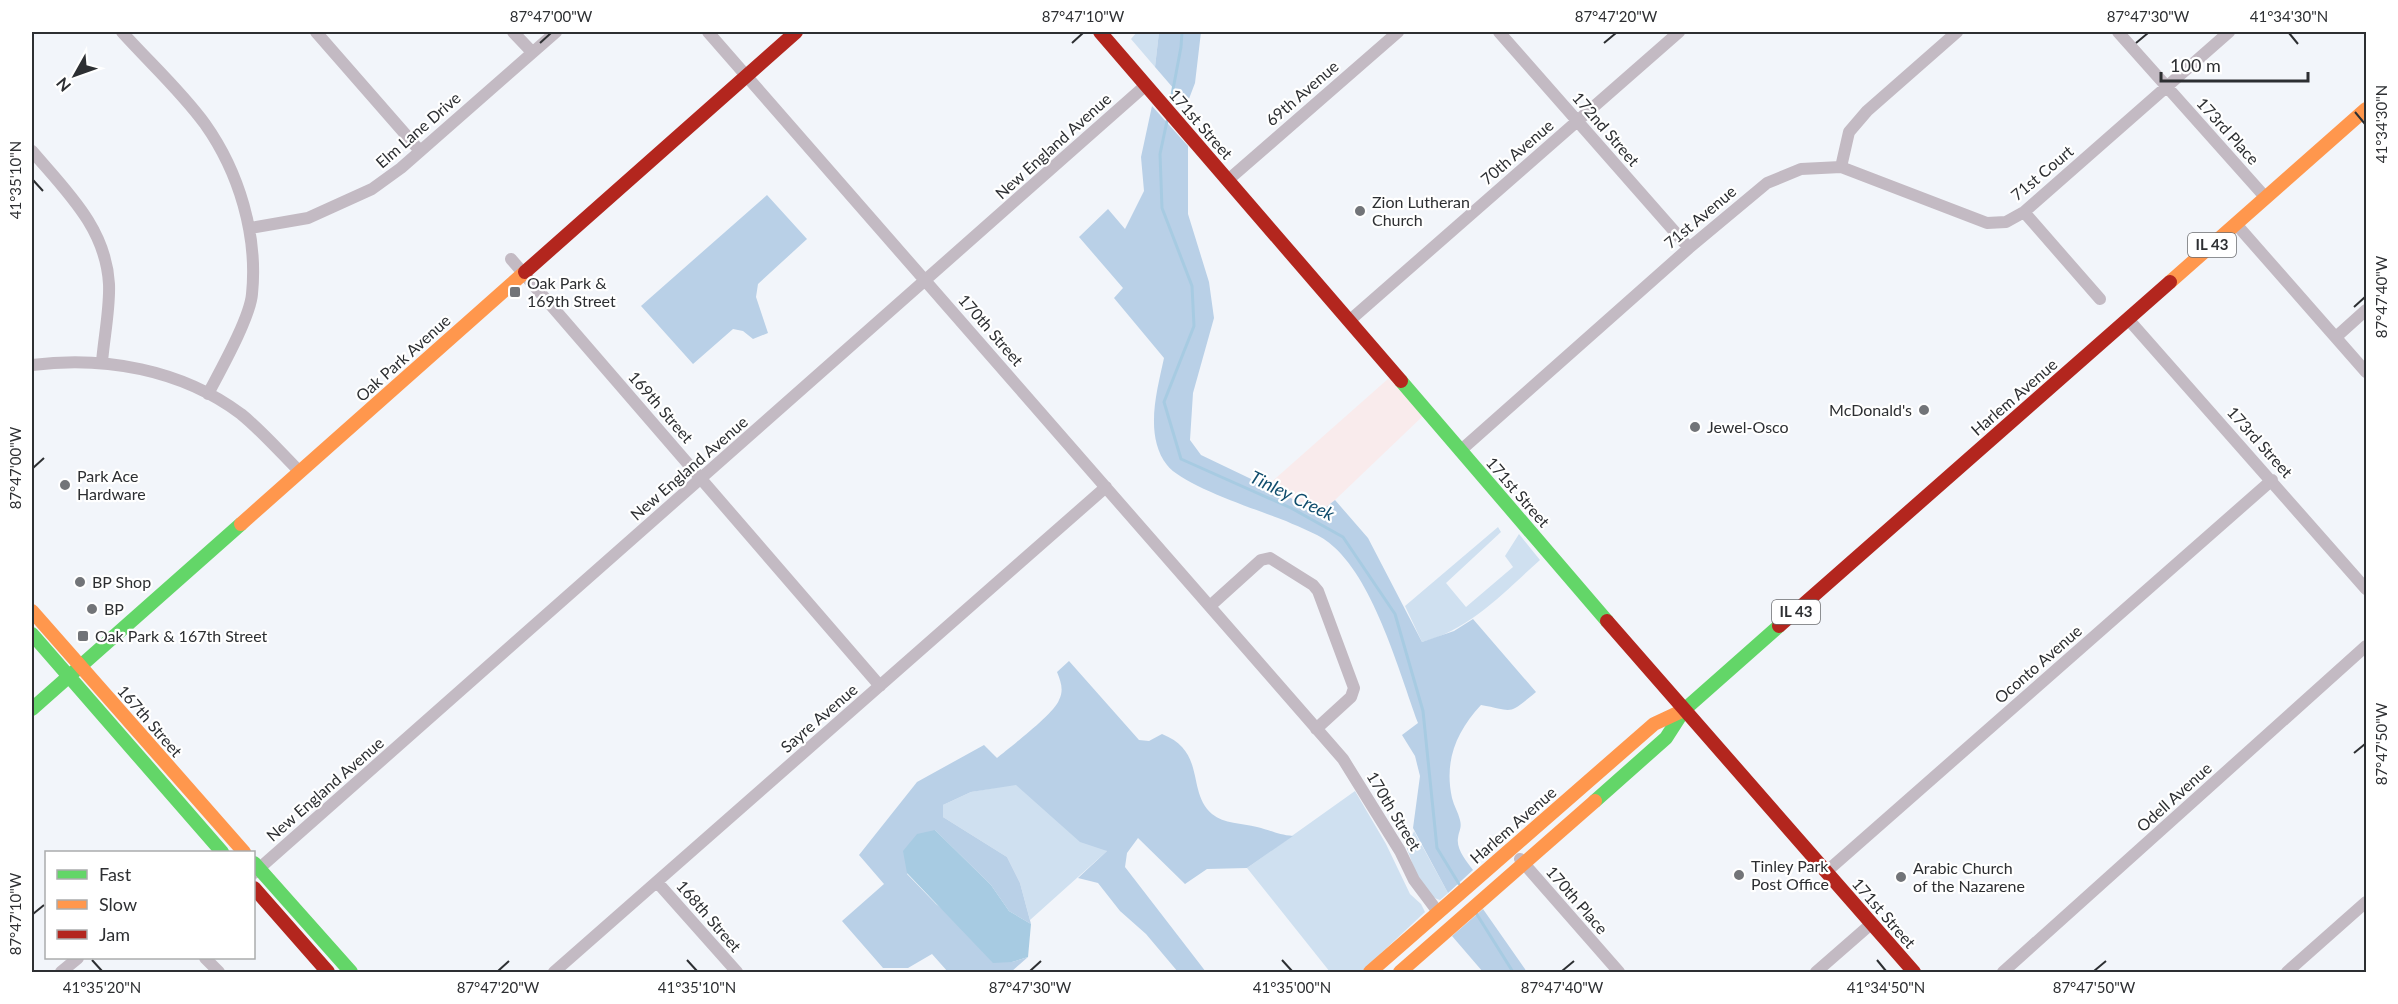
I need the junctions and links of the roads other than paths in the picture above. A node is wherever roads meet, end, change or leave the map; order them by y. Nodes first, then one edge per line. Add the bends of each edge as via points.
1 (122, 32) edge
2 (316, 32) edge
3 (513, 32) edge
4 (556, 32) edge
5 (708, 32) edge
6 (796, 32) edge
7 (1100, 32) edge
8 (1499, 32) edge
9 (1679, 32) edge
10 (1957, 32) edge
11 (2118, 32) edge
12 (2229, 32) edge
13 (1394, 33) edge
14 (532, 52) junction
15 (747, 75) junction
16 (1146, 85) junction
17 (2167, 86) junction
18 (2367, 109) edge
19 (1578, 122) junction
20 (32, 151) edge
21 (420, 151) junction
22 (1841, 167) junction
23 (1228, 180) junction
24 (2265, 198) junction
25 (2024, 212) junction
26 (2236, 224) junction
27 (249, 228) junction
28 (1689, 248) junction
29 (511, 259) dead end
30 (524, 273) junction
31 (926, 280) junction
32 (2100, 299) dead end
33 (2367, 310) edge
34 (2128, 319) junction
35 (1349, 321) junction
36 (2336, 337) junction
37 (102, 362) junction
38 (32, 365) edge
39 (2367, 372) edge
40 (208, 394) junction
41 (1460, 451) junction
42 (300, 472) junction
43 (702, 480) junction
44 (2272, 480) junction
45 (1106, 487) junction
46 (2367, 589) edge
47 (1210, 606) junction
48 (32, 610) edge
49 (32, 634) edge
50 (2367, 646) edge
51 (80, 667) junction
52 (68, 677) junction
53 (880, 686) junction
54 (32, 709) edge
55 (1684, 710) junction
56 (1317, 729) junction
57 (1511, 849) junction
58 (221, 851) edge
59 (243, 851) edge
60 (1523, 863) junction
61 (255, 869) edge
62 (1826, 872) junction
63 (657, 882) junction
64 (255, 889) edge
65 (2367, 903) edge
66 (1438, 912) junction
67 (1871, 924) junction
68 (334, 954) junction
69 (1387, 957) junction
70 (76, 959) edge
71 (208, 959) edge
72 (321, 970) edge
73 (61, 972) edge
74 (219, 972) edge
75 (351, 972) edge
76 (554, 972) edge
77 (737, 972) edge
78 (1370, 972) edge
79 (1400, 972) edge
80 (1619, 972) edge
81 (1816, 972) edge
82 (1914, 972) edge
83 (2003, 972) edge
84 (2287, 972) edge

1 - 27 street via 204,124 230,168
2 - 21 street
3 - 14 street
4 - 14 street, Elm Lane Drive
5 - 15 street, 170th Street
6 - 15 main road, Oak Park Avenue
7 - 16 main road, 171st Street
8 - 19 street, 172nd Street
9 - 19 street, 70th Avenue
10 - 22 street via 1867,111 1850,132
11 - 17 street, 173rd Place
12 - 17 street, 71st Court
13 - 23 street, 69th Avenue
14 - 21 street, Elm Lane Drive
15 - 30 main road, Oak Park Avenue
15 - 31 street, 170th Street
16 - 23 main road, 171st Street
16 - 31 street, New England Avenue
17 - 24 street, 173rd Place
17 - 25 street, 71st Court
18 - 24 main road, Harlem Avenue / IL 43
19 - 28 street, 172nd Street
19 - 35 street, 70th Avenue
20 - 37 street via 82,211 102,248 109,287
21 - 27 street, Elm Lane Drive via 372,189 330,210 288,223
22 - 25 street, 71st Court via 1987,223 2006,222
22 - 28 street, 71st Avenue via 1801,169 1767,183
23 - 35 main road, 171st Street
24 - 26 main road, Harlem Avenue / IL 43
25 - 32 street
26 - 34 main road, Harlem Avenue / IL 43
26 - 36 street
27 - 40 street via 253,295
28 - 41 street, 71st Avenue
29 - 30 street, 169th Street
30 - 42 main road, Oak Park Avenue
30 - 43 street, 169th Street
31 - 43 street, New England Avenue
31 - 45 street, 170th Street
33 - 36 street
34 - 44 street, 173rd Street
34 - 55 main road, Harlem Avenue / IL 43
35 - 41 main road, 171st Street
36 - 39 street
37 - 38 street
37 - 40 street via 132,366
40 - 42 street via 241,414
41 - 55 main road, 171st Street
42 - 51 main road, Oak Park Avenue
43 - 53 street, 169th Street
43 - 61 street, New England Avenue
44 - 46 street, 173rd Street
44 - 62 street, Oconto Avenue
45 - 47 street, 170th Street
45 - 53 street, Sayre Avenue
47 - 56 street, 170th Street
47 - 56 street via 1260,560 1270,558 1313,585 1354,688 1351,697
48 - 51 main road, 167th Street
49 - 52 main road, 167th Street
50 - 83 street, Odell Avenue
51 - 52 main road, Oak Park Avenue
51 - 59 main road, 167th Street
52 - 54 main road, Oak Park Avenue
52 - 58 main road, 167th Street
53 - 63 street, Sayre Avenue
55 - 57 main road, Harlem Avenue / IL 43 via 1654,724
55 - 60 main road, Harlem Avenue / IL 43 via 1666,738
55 - 62 main road, 171st Street
56 - 66 street, 170th Street via 1353,774 1414,880
57 - 60 street, 170th Place
57 - 66 main road, Harlem Avenue / IL 43
60 - 79 main road, Harlem Avenue / IL 43
60 - 80 street, 170th Place
61 - 68 main road
62 - 67 main road, 171st Street
63 - 76 street, Sayre Avenue
63 - 77 street, 168th Street
64 - 72 main road
65 - 84 street
66 - 69 main road, Harlem Avenue / IL 43
67 - 81 street
67 - 82 main road, 171st Street
68 - 72 street
68 - 75 main road
69 - 78 main road, Harlem Avenue / IL 43
69 - 79 street
70 - 73 street
71 - 74 street

